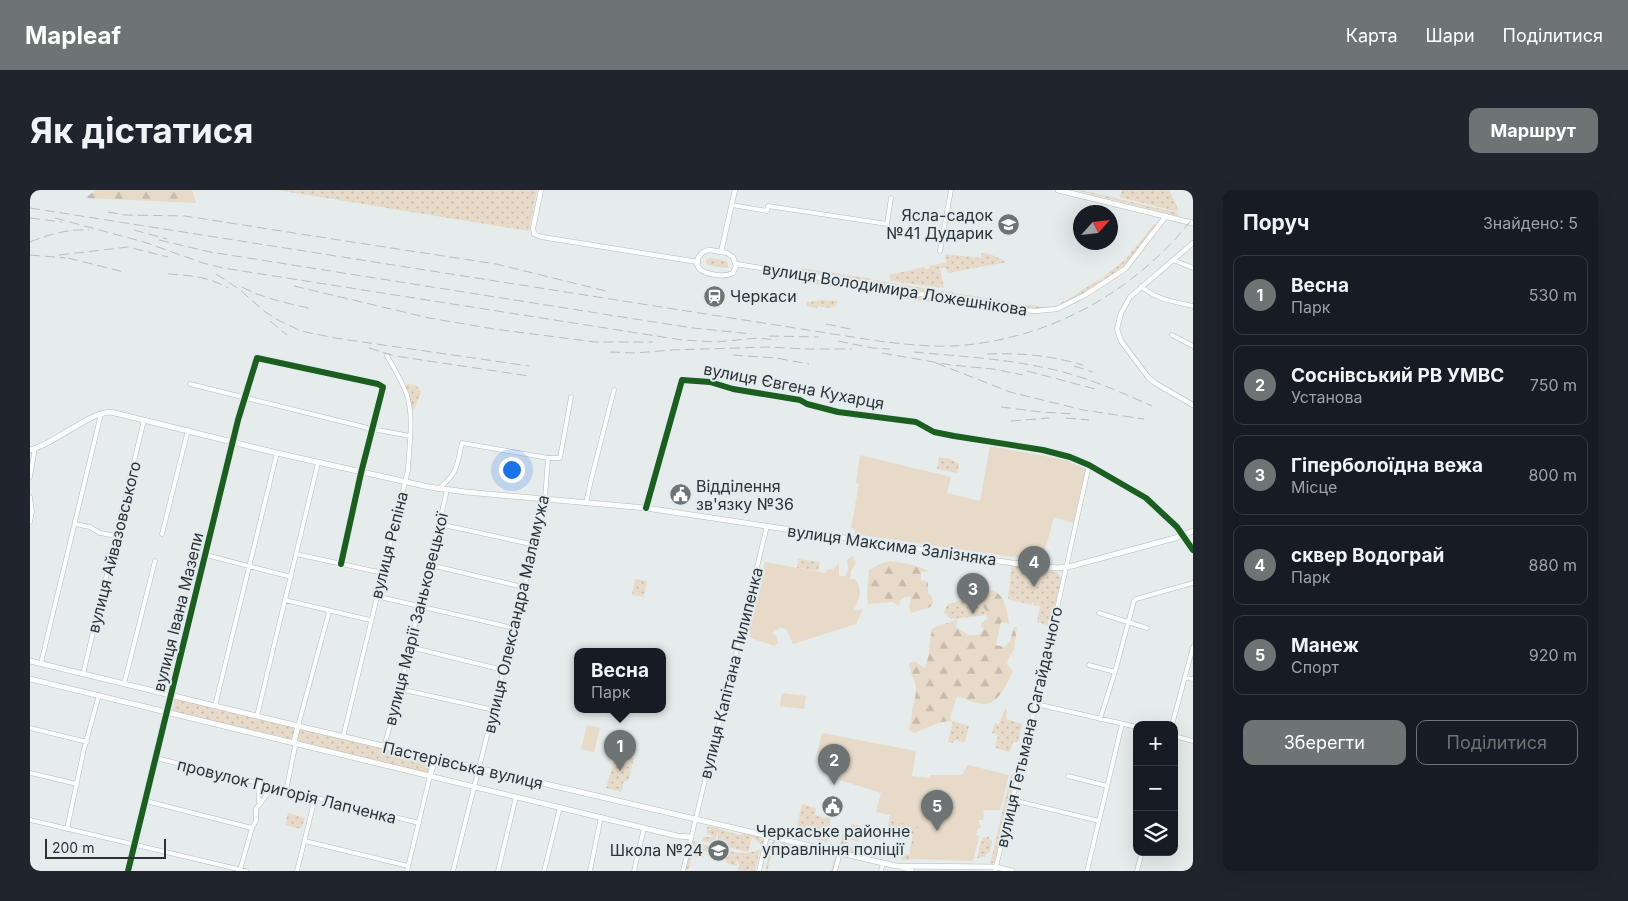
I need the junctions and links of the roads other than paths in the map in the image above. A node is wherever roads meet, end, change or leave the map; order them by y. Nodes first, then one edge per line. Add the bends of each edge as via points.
1 (541, 190) edge
2 (735, 190) edge
3 (951, 190) edge
4 (1058, 190) edge
5 (891, 198) dead end
6 (732, 204) junction
7 (1166, 216) junction
8 (1193, 222) edge
9 (1193, 243) edge
10 (940, 251) dead end
11 (721, 252) junction
12 (1173, 260) junction
13 (698, 262) junction
14 (736, 264) junction
15 (1193, 268) edge
16 (1141, 286) junction
17 (1193, 306) edge
18 (1172, 335) dead end
19 (1193, 346) edge
20 (387, 356) dead end
21 (255, 361) joint
22 (190, 384) dead end
23 (614, 390) dead end
24 (245, 397) junction
25 (571, 397) dead end
26 (1193, 405) edge
27 (101, 414) junction
28 (144, 420) junction
29 (372, 429) junction
30 (188, 430) junction
31 (410, 436) junction
32 (234, 443) junction
33 (33, 449) edge
34 (277, 453) junction
35 (548, 458) junction
36 (318, 463) junction
37 (1089, 465) junction
38 (361, 473) junction
39 (30, 477) edge
40 (405, 483) junction
41 (438, 489) junction
42 (447, 490) junction
43 (30, 497) edge
44 (545, 499) junction
45 (586, 503) junction
46 (646, 508) junction
47 (30, 522) edge
48 (75, 524) junction
49 (440, 524) junction
50 (767, 526) junction
51 (1193, 531) edge
52 (162, 534) dead end
53 (116, 536) junction
54 (1184, 536) junction
55 (534, 545) junction
56 (1193, 550) edge
57 (296, 554) junction
58 (206, 555) junction
59 (155, 561) dead end
60 (341, 564) junction
61 (430, 565) junction
62 (249, 566) junction
63 (1066, 568) junction
64 (382, 573) junction
65 (292, 577) junction
66 (1193, 583) edge
67 (523, 587) junction
68 (376, 596) junction
69 (285, 600) junction
70 (420, 606) junction
71 (329, 612) junction
72 (1099, 613) dead end
73 (370, 620) junction
74 (1128, 622) junction
75 (513, 628) junction
76 (1147, 628) dead end
77 (410, 647) junction
78 (1193, 647) edge
79 (30, 661) edge
80 (41, 663) junction
81 (1089, 665) dead end
82 (503, 670) junction
83 (1115, 672) junction
84 (83, 674) junction
85 (1184, 678) junction
86 (30, 679) edge
87 (1193, 679) edge
88 (124, 684) junction
89 (400, 689) junction
90 (99, 695) junction
91 (171, 695) junction
92 (1036, 704) junction
93 (216, 706) junction
94 (494, 710) junction
95 (167, 712) junction
96 (257, 716) junction
97 (1100, 719) junction
98 (1173, 721) edge
99 (1122, 724) junction
100 (298, 726) junction
101 (1133, 727) edge
102 (30, 728) edge
103 (343, 737) junction
104 (1178, 737) edge
105 (1193, 740) edge
106 (87, 742) junction
107 (295, 742) junction
108 (384, 747) junction
109 (156, 758) junction
110 (435, 759) junction
111 (479, 769) junction
112 (30, 773) edge
113 (430, 776) junction
114 (1068, 776) dead end
115 (78, 784) junction
116 (258, 784) junction
117 (1107, 786) junction
118 (474, 787) junction
119 (272, 788) junction
120 (286, 791) junction
121 (516, 797) junction
122 (315, 798) junction
123 (1013, 800) junction
124 (146, 801) junction
125 (259, 804) junction
126 (560, 807) junction
127 (601, 817) junction
128 (696, 819) junction
129 (30, 820) edge
130 (1099, 821) junction
131 (418, 823) junction
132 (252, 828) junction
133 (644, 828) junction
134 (67, 829) junction
135 (768, 836) junction
136 (691, 837) junction
137 (305, 841) junction
138 (135, 844) junction
139 (840, 853) junction
140 (1141, 856) edge
141 (883, 863) junction
142 (408, 866) junction
143 (897, 866) junction
144 (996, 869) edge
145 (240, 870) edge
146 (128, 871) edge
147 (246, 871) edge
148 (297, 871) edge
149 (407, 871) edge
150 (453, 871) edge
151 (498, 871) edge
152 (544, 871) edge
153 (590, 871) edge
154 (634, 871) edge
155 (684, 871) edge
156 (759, 871) edge
157 (835, 871) edge
158 (881, 871) edge
159 (912, 871) edge
160 (1012, 871) edge
161 (1087, 871) edge
162 (1137, 871) edge

1 - 13 street via 534,234
2 - 6 street
3 - 10 street
4 - 7 main road
5 - 6 street via 887,224 768,206 768,211
6 - 11 street
7 - 8 main road
7 - 14 street, вулиця Володимира Ложешнікова via 1125,269 1085,296 1049,310 1012,309
9 - 12 street
11 - 13 street via 705,251
11 - 14 street via 732,255
12 - 15 street
12 - 16 street
13 - 14 street via 704,272 724,276 733,273
16 - 17 street via 1164,298
16 - 26 street via 1123,308 1117,326 1118,336 1151,381
18 - 19 street
20 - 31 street, вулиця Рєпіна via 407,397
21 - 24 street, вулиця Івана Мазепи
21 - 29 street via 258,358 382,386
22 - 24 street
23 - 45 street
24 - 29 street
24 - 32 street, вулиця Івана Мазепи
25 - 35 street via 560,458
27 - 28 main road, вулиця Максима Залізняка via 111,412
27 - 33 main road
27 - 48 street
28 - 30 main road, вулиця Максима Залізняка
28 - 53 street, вулиця Айвазовського
29 - 31 street
29 - 38 street
30 - 32 main road, вулиця Максима Залізняка
30 - 52 street
31 - 40 street, вулиця Рєпіна
32 - 34 main road, вулиця Максима Залізняка
32 - 58 street, вулиця Івана Мазепи
33 - 39 street
34 - 36 main road, вулиця Максима Залізняка
34 - 62 street
35 - 41 street via 462,443 455,472
35 - 44 street, вулиця Олександра Маламужа
36 - 38 main road, вулиця Максима Залізняка
36 - 57 street
37 - 46 street, вулиця Євгена Кухарця via 1051,451 934,432 916,422 838,412 800,400 710,382 682,380
37 - 54 street, вулиця Євгена Кухарця via 1146,498
37 - 63 street, вулиця Гетьмана Сагайдачного
38 - 40 main road, вулиця Максима Залізняка
38 - 60 street
40 - 41 main road, вулиця Максима Залізняка
40 - 64 street, вулиця Рєпіна
41 - 42 main road, вулиця Максима Залізняка
42 - 44 main road, вулиця Максима Залізняка
42 - 49 street, вулиця Марії Заньковецької
43 - 47 street
44 - 45 main road, вулиця Максима Залізняка
44 - 55 street, вулиця Олександра Маламужа
45 - 46 main road, вулиця Максима Залізняка
46 - 50 main road, вулиця Максима Залізняка
48 - 53 street via 90,527 100,534
48 - 80 street
49 - 55 street
49 - 61 street, вулиця Марії Заньковецької
50 - 63 main road, вулиця Максима Залізняка via 1012,563
50 - 128 street, вулиця Капітана Пилипенка
51 - 54 main road, вулиця Максима Залізняка
53 - 84 street, вулиця Айвазовського
54 - 56 street, вулиця Євгена Кухарця
54 - 63 main road, вулиця Максима Залізняка
55 - 67 street, вулиця Олександра Маламужа
57 - 60 street
57 - 65 street
58 - 62 street
58 - 91 street, вулиця Івана Мазепи
59 - 88 street
60 - 64 street
61 - 67 street
61 - 70 street, вулиця Марії Заньковецької
62 - 65 street
62 - 93 street
63 - 92 street, вулиця Гетьмана Сагайдачного
64 - 68 street, вулиця Рєпіна
65 - 69 street
66 - 74 street via 1136,599
67 - 75 street, вулиця Олександра Маламужа
68 - 70 street
68 - 73 street, вулиця Рєпіна
69 - 71 street
69 - 96 street
70 - 75 street
70 - 77 street, вулиця Марії Заньковецької
71 - 73 street
71 - 100 street
72 - 74 street
73 - 103 street, вулиця Рєпіна
74 - 76 street
74 - 83 street
75 - 82 street, вулиця Олександра Маламужа
77 - 82 street
77 - 89 street, вулиця Марії Заньковецької
78 - 85 street
79 - 80 main road, Пастерівська вулиця
80 - 84 main road, Пастерівська вулиця
81 - 83 street
82 - 94 street, вулиця Олександра Маламужа
83 - 97 street
84 - 88 main road, Пастерівська вулиця
85 - 87 street
85 - 98 street
86 - 90 main road, Пастерівська вулиця
88 - 91 main road, Пастерівська вулиця
89 - 94 street
89 - 108 street, вулиця Марії Заньковецької
90 - 95 main road, Пастерівська вулиця
90 - 106 street
91 - 93 main road, Пастерівська вулиця
91 - 95 street, вулиця Івана Мазепи
92 - 97 street
92 - 123 street, вулиця Гетьмана Сагайдачного
93 - 96 main road, Пастерівська вулиця
94 - 111 street, вулиця Олександра Маламужа
95 - 107 main road, Пастерівська вулиця
95 - 109 street, вулиця Івана Мазепи
96 - 100 main road, Пастерівська вулиця
97 - 99 street
99 - 101 street
99 - 117 street
100 - 103 main road, Пастерівська вулиця
100 - 107 main road
102 - 106 street
103 - 108 main road, Пастерівська вулиця
104 - 105 street
106 - 115 street
107 - 113 main road, Пастерівська вулиця
107 - 120 street
108 - 110 main road, Пастерівська вулиця
109 - 116 street, провулок Григорія Лапченка
109 - 124 street, вулиця Івана Мазепи
110 - 111 main road, Пастерівська вулиця
110 - 113 main road
111 - 118 street, вулиця Олександра Маламужа
111 - 128 main road, Пастерівська вулиця
112 - 115 street
113 - 118 main road, Пастерівська вулиця
113 - 131 street
114 - 117 street
115 - 134 street
116 - 119 street, провулок Григорія Лапченка
116 - 125 street
117 - 130 street
118 - 121 main road, Пастерівська вулиця
118 - 150 street, вулиця Олександра Маламужа
119 - 120 street, провулок Григорія Лапченка
119 - 125 street
120 - 122 street, провулок Григорія Лапченка
121 - 126 main road, Пастерівська вулиця
121 - 151 street
122 - 131 street, провулок Григорія Лапченка
122 - 137 street
123 - 130 street
123 - 144 street, вулиця Гетьмана Сагайдачного
124 - 132 street
124 - 138 street, вулиця Івана Мазепи
125 - 132 street
126 - 127 main road, Пастерівська вулиця
126 - 152 street
127 - 133 main road, Пастерівська вулиця
127 - 153 street
128 - 135 main road, Пастерівська вулиця
128 - 136 street, вулиця Капітана Пилипенка
129 - 134 street
130 - 161 street
131 - 142 street
132 - 145 street
133 - 136 main road, Пастерівська вулиця
133 - 154 street
134 - 138 street
135 - 139 main road, Пастерівська вулиця
135 - 156 street
136 - 155 street, вулиця Капітана Пилипенка
137 - 142 street
137 - 148 street
138 - 145 street
138 - 146 street, вулиця Івана Мазепи
139 - 141 main road, Пастерівська вулиця
139 - 157 street
140 - 162 street
141 - 143 main road, Пастерівська вулиця
141 - 158 street
142 - 149 street
143 - 144 main road, Пастерівська вулиця
143 - 159 street, Пастерівська вулиця
144 - 160 main road, Пастерівська вулиця
145 - 147 street

